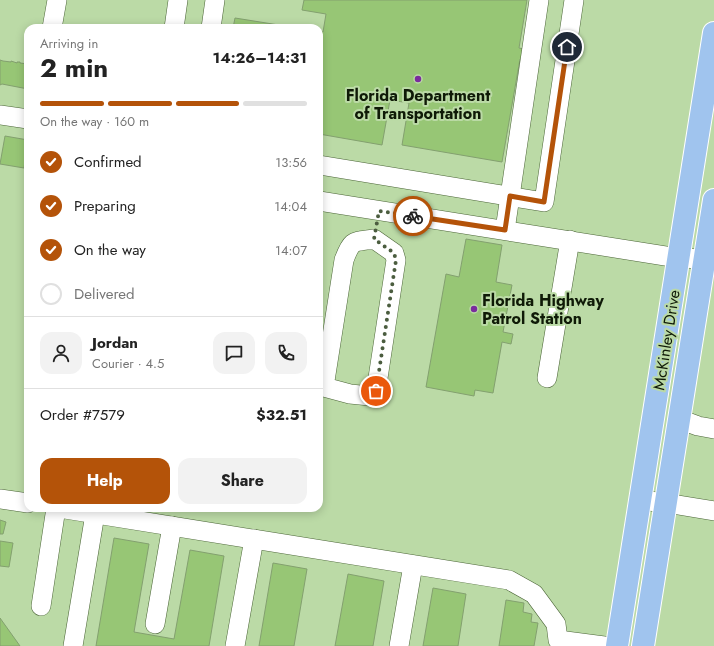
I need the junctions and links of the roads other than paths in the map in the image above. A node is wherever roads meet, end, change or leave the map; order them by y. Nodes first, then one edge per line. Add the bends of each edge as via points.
1 (57, 0) edge
2 (178, 0) edge
3 (215, 0) edge
4 (539, 0) edge
5 (574, 0) edge
6 (53, 24) edge
7 (175, 24) edge
8 (212, 24) edge
9 (714, 33) edge
10 (0, 115) edge
11 (24, 118) edge
12 (323, 166) edge
13 (510, 196) junction
14 (714, 200) edge
15 (323, 202) edge
16 (379, 211) junction
17 (505, 230) junction
18 (374, 239) junction
19 (570, 240) junction
20 (678, 258) junction
21 (705, 259) junction
22 (548, 378) dead end
23 (679, 418) junction
24 (714, 429) edge
25 (0, 499) edge
26 (640, 500) junction
27 (24, 502) edge
28 (666, 503) junction
29 (714, 511) edge
30 (55, 512) edge
31 (83, 512) edge
32 (95, 514) junction
33 (172, 526) junction
34 (254, 539) junction
35 (413, 565) junction
36 (41, 606) dead end
37 (155, 624) dead end
38 (557, 643) edge
39 (73, 646) edge
40 (235, 646) edge
41 (399, 646) edge
42 (604, 646) edge
43 (617, 646) edge
44 (643, 646) edge

1 - 6 lane
2 - 7 lane
3 - 8 lane
4 - 13 lane
5 - 13 lane via 544,202
9 - 20 main road, McKinley Drive
10 - 11 lane
12 - 13 lane
13 - 17 lane
14 - 21 main road, McKinley Drive
15 - 16 lane
16 - 17 lane
16 - 18 lane
17 - 19 lane
18 - 18 lane via 349,246 344,260 324,387 370,396 376,391 396,260 394,253
19 - 20 lane
19 - 22 lane
20 - 21 lane
20 - 26 main road, McKinley Drive
21 - 23 main road, McKinley Drive
23 - 24 lane
23 - 28 main road, McKinley Drive
25 - 27 lane
26 - 28 lane
26 - 43 main road, McKinley Drive
28 - 29 lane
28 - 44 main road, McKinley Drive
30 - 36 lane
31 - 32 lane
32 - 33 lane
32 - 39 lane
33 - 34 lane
33 - 37 lane
34 - 35 lane
34 - 40 lane
35 - 38 lane via 509,580 534,594 556,624
35 - 41 lane
38 - 42 lane

